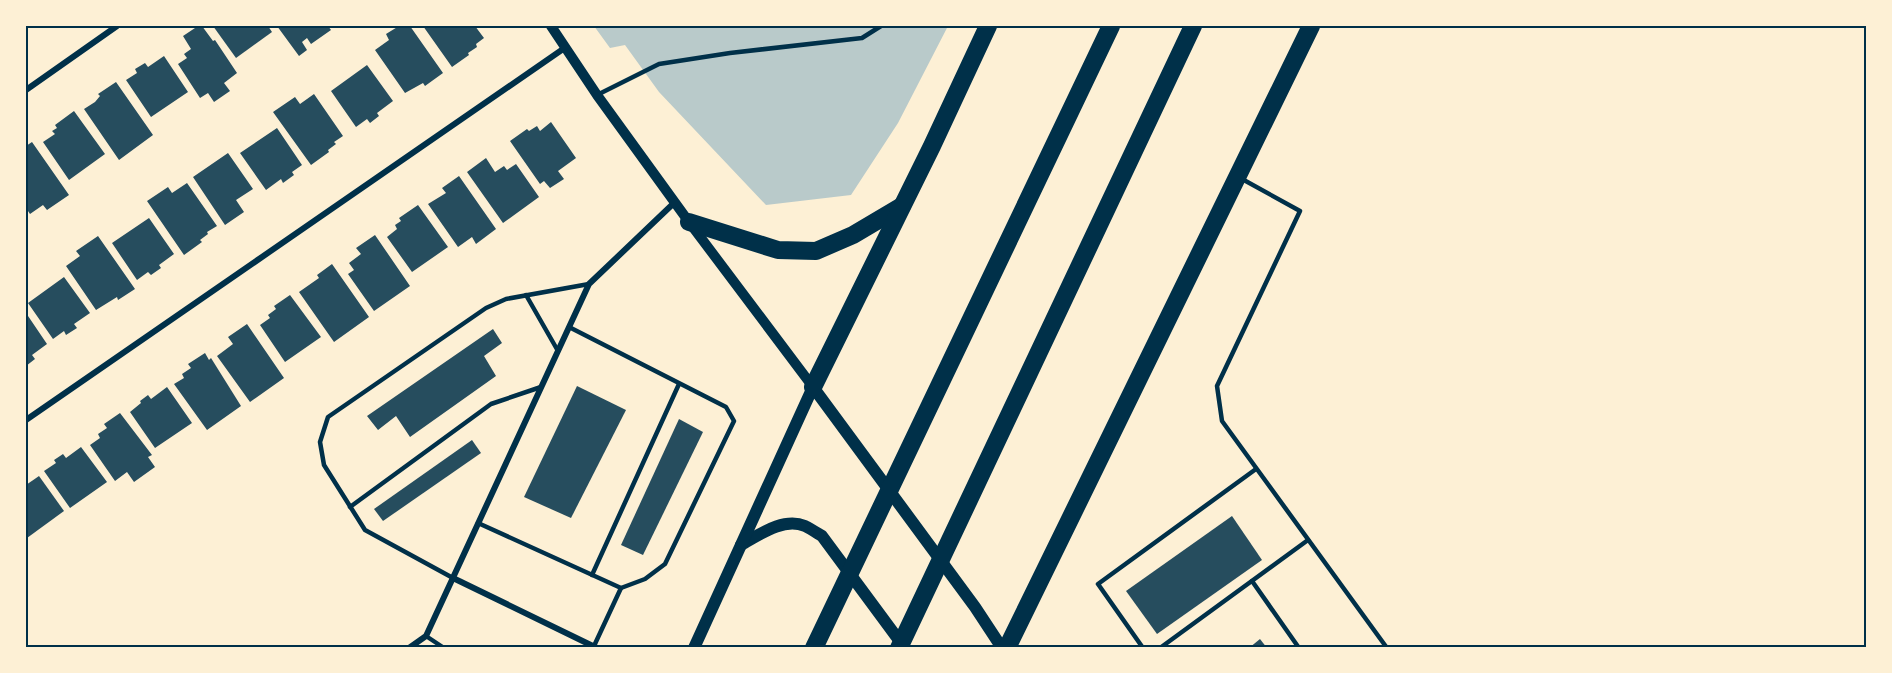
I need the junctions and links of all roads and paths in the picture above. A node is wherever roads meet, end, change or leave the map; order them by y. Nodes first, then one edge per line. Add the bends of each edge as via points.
1 (117, 26) edge
2 (551, 26) edge
3 (881, 26) edge
4 (988, 26) edge
5 (1111, 26) edge
6 (1192, 26) edge
7 (1311, 26) edge
8 (566, 47) junction
9 (26, 90) edge
10 (597, 95) junction
11 (1237, 177) junction
12 (675, 202) junction
13 (902, 206) junction
14 (689, 222) junction
15 (589, 284) junction
16 (526, 295) junction
17 (569, 327) junction
18 (558, 351) junction
19 (679, 384) junction
20 (541, 387) junction
21 (813, 387) junction
22 (26, 420) edge
23 (1256, 469) junction
24 (351, 507) junction
25 (478, 523) junction
26 (1308, 540) junction
27 (741, 545) junction
28 (592, 575) junction
29 (453, 578) junction
30 (1252, 581) junction
31 (621, 588) junction
32 (426, 636) junction
33 (582, 640) junction
34 (596, 647) edge
35 (409, 648) edge
36 (444, 648) edge
37 (578, 648) edge
38 (694, 648) edge
39 (814, 648) edge
40 (899, 648) edge
41 (904, 648) edge
42 (1002, 648) edge
43 (1006, 648) edge
44 (1143, 648) edge
45 (1160, 648) edge
46 (1299, 648) edge
47 (1387, 648) edge

1 - 9 street
2 - 8 street
3 - 10 lane via 862,38 659,64
4 - 13 highway
5 - 39 highway
6 - 40 highway
7 - 11 highway
8 - 10 street
8 - 22 street
10 - 12 street
11 - 23 lane via 1300,211 1217,386 1222,422
11 - 43 highway
12 - 14 street
12 - 15 street
13 - 14 highway via 854,235 816,251 778,250
13 - 21 highway
14 - 21 street
15 - 16 lane
15 - 17 street
16 - 18 lane
16 - 24 lane via 486,308 328,417 320,442 324,465
17 - 18 street
17 - 19 lane
18 - 20 street
19 - 28 lane
19 - 31 lane via 726,407 734,421 665,564 645,579
20 - 24 lane via 491,404
20 - 25 street
21 - 27 main road
21 - 42 main road
23 - 26 lane
23 - 44 lane via 1098,584
24 - 29 lane via 365,530
25 - 28 lane
25 - 29 street
26 - 30 lane
26 - 47 lane
27 - 38 main road
27 - 41 main road via 787,523 803,525 822,536
28 - 31 lane
29 - 32 street
29 - 33 street
30 - 45 lane
30 - 46 lane
31 - 34 lane
32 - 35 street
32 - 36 lane
33 - 34 street
33 - 37 lane

